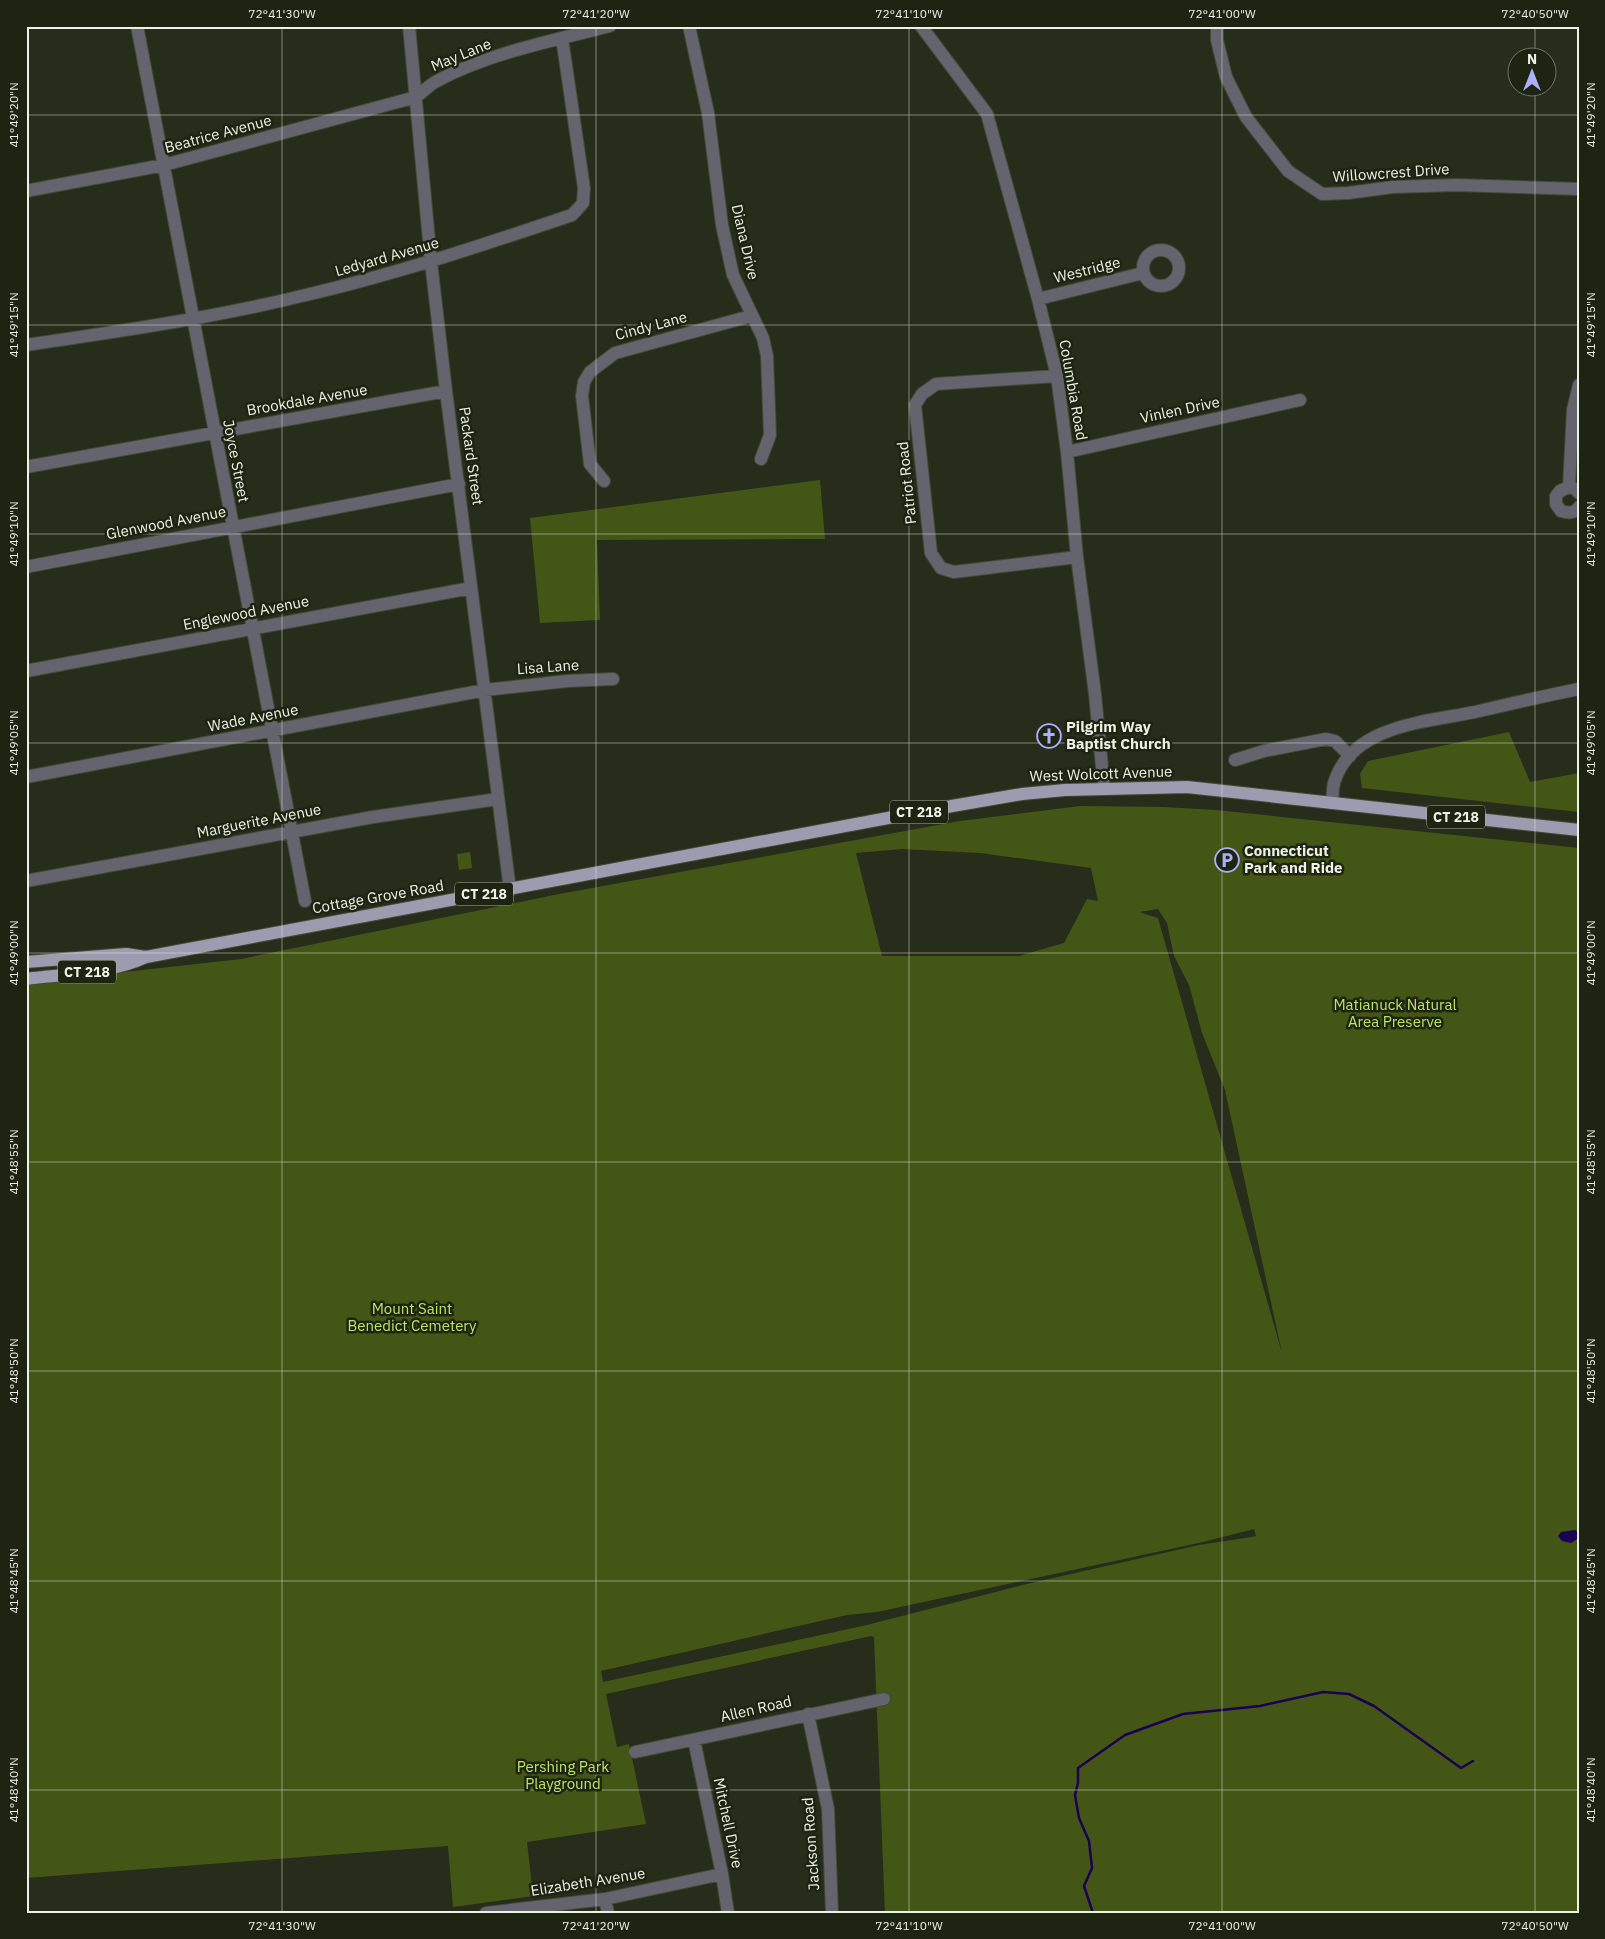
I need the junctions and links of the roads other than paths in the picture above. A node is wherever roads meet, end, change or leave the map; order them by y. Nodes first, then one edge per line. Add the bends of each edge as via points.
1 (137, 26) edge
2 (409, 26) edge
3 (610, 26) edge
4 (689, 26) edge
5 (921, 26) edge
6 (1217, 26) edge
7 (562, 38) junction
8 (416, 97) junction
9 (164, 165) junction
10 (1579, 189) edge
11 (26, 191) edge
12 (431, 262) junction
13 (1143, 273) dead end
14 (1038, 299) junction
15 (751, 316) junction
16 (192, 320) junction
17 (26, 345) edge
18 (1057, 376) junction
19 (1579, 385) edge
20 (446, 391) junction
21 (1300, 400) dead end
22 (215, 433) junction
23 (1066, 452) junction
24 (761, 459) dead end
25 (26, 467) edge
26 (604, 481) dead end
27 (459, 484) junction
28 (1574, 490) edge
29 (1579, 507) edge
30 (232, 527) junction
31 (1077, 557) junction
32 (26, 567) edge
33 (471, 588) junction
34 (252, 629) junction
35 (26, 671) edge
36 (613, 679) dead end
37 (1579, 688) edge
38 (485, 690) junction
39 (271, 731) junction
40 (1350, 756) junction
41 (1235, 760) dead end
42 (26, 777) edge
43 (1104, 788) junction
44 (498, 799) junction
45 (1332, 803) junction
46 (1579, 830) edge
47 (822, 831) joint
48 (290, 832) junction
49 (26, 881) edge
50 (510, 890) junction
51 (305, 901) dead end
52 (146, 957) junction
53 (26, 962) edge
54 (26, 979) edge
55 (884, 1699) dead end
56 (808, 1714) junction
57 (694, 1740) junction
58 (634, 1752) dead end
59 (722, 1874) junction
60 (605, 1899) junction
61 (486, 1913) edge
62 (608, 1913) edge
63 (728, 1913) edge
64 (832, 1913) edge

1 - 9 street, Joyce Street
2 - 8 street, Packard Street
3 - 7 street, May Lane
4 - 15 street, Diana Drive via 708,113 722,225 732,275
5 - 14 street, Columbia Road via 987,114
6 - 10 street, Willowcrest Drive via 1226,77 1246,117 1288,171 1322,194 1457,185
7 - 8 street, May Lane via 474,64 436,82
7 - 12 street, Ledyard Avenue via 584,188 583,204 572,215
8 - 9 street, Beatrice Avenue
8 - 12 street, Packard Street
9 - 11 street, Beatrice Avenue
9 - 16 street, Joyce Street
12 - 16 street, Ledyard Avenue via 311,294
12 - 20 street, Packard Street
13 - 14 street, Westridge
14 - 18 street, Columbia Road
15 - 24 street, Diana Drive via 763,338 767,356 770,436
15 - 26 street, Cindy Lane via 615,352 590,372 584,382 582,396 590,464
16 - 17 street, Ledyard Avenue
16 - 22 street, Joyce Street
18 - 23 street, Columbia Road
18 - 31 street, Patriot Road via 936,384 922,394 915,406 931,554 941,568 954,572
19 - 28 street via 1572,410
20 - 22 street, Brookdale Avenue
20 - 27 street, Packard Street
21 - 23 street, Vinlen Drive
22 - 25 street, Brookdale Avenue
22 - 30 street, Joyce Street
23 - 31 street, Columbia Road
27 - 30 street, Glenwood Avenue
27 - 33 street, Packard Street
28 - 29 street via 1560,491 1556,504 1561,511 1568,513
30 - 32 street, Glenwood Avenue
30 - 34 street, Joyce Street
31 - 43 street, Columbia Road
33 - 34 street, Englewood Avenue
33 - 38 street, Packard Street
34 - 35 street, Englewood Avenue
34 - 39 street, Joyce Street
36 - 38 street, Lisa Lane
37 - 40 street via 1388,731 1373,737
38 - 39 street, Wade Avenue
38 - 44 street, Packard Street
39 - 42 street, Wade Avenue
39 - 48 street, Joyce Street
40 - 41 street via 1335,742 1326,739 1264,750
40 - 45 street via 1334,781
43 - 45 main road, West Wolcott Avenue / CT 218 via 1187,787
43 - 47 main road, West Wolcott Avenue / CT 218 via 1017,795
44 - 48 street, Marguerite Avenue via 418,809
44 - 50 street, Packard Street
45 - 46 main road, CT 218
47 - 50 main road, Cottage Grove Road / CT 218
48 - 49 street, Marguerite Avenue
48 - 51 street, Joyce Street
50 - 52 main road, Cottage Grove Road / CT 218
52 - 53 main road, Cottage Grove Road / CT 218 via 126,954
52 - 54 main road, Cottage Grove Road / CT 218 via 100,971
55 - 56 street, Allen Road
56 - 57 street, Allen Road
56 - 64 street, Jackson Road via 828,1809
57 - 58 street, Allen Road
57 - 59 street, Mitchell Drive
59 - 60 street, Elizabeth Avenue
59 - 63 street, Mitchell Drive
60 - 61 street, Elizabeth Avenue
60 - 62 street

